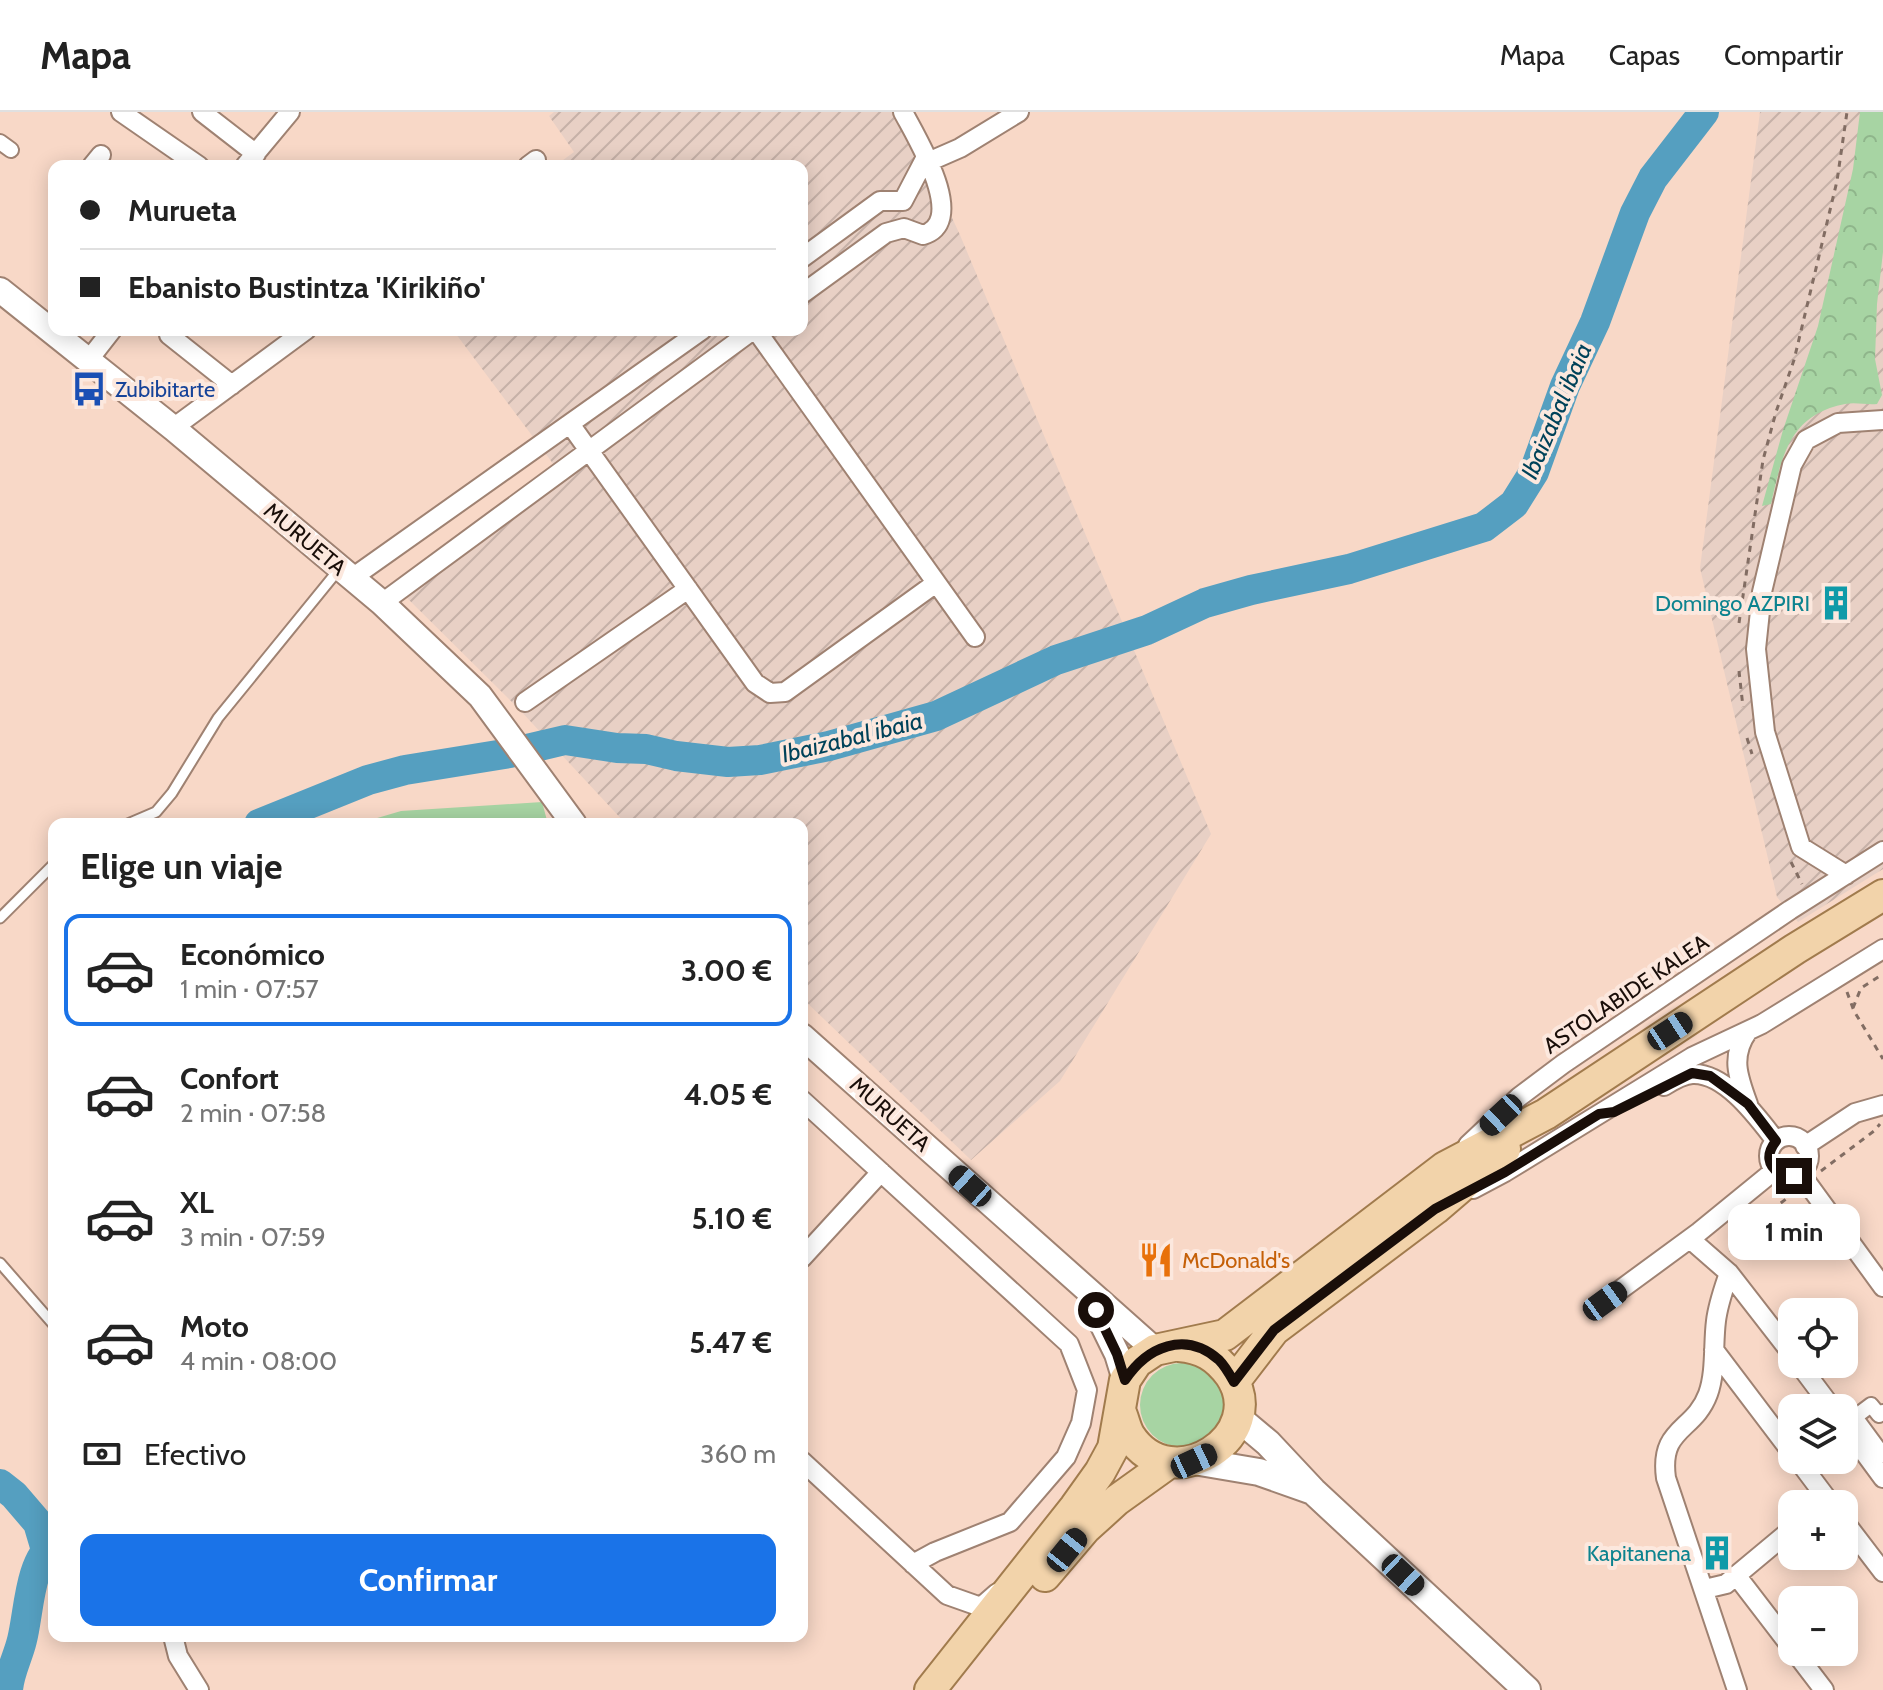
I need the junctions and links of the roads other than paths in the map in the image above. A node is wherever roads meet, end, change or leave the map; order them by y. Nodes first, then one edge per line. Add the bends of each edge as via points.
1 (121, 112) edge
2 (202, 112) edge
3 (289, 112) edge
4 (903, 112) edge
5 (1019, 112) edge
6 (190, 160) edge
7 (250, 160) edge
8 (927, 160) junction
9 (903, 201) junction
10 (940, 206) junction
11 (904, 228) junction
12 (808, 254) edge
13 (0, 290) edge
14 (808, 290) edge
15 (48, 330) edge
16 (56, 336) edge
17 (107, 336) edge
18 (170, 336) edge
19 (289, 336) edge
20 (694, 336) edge
21 (747, 336) edge
22 (759, 336) edge
23 (87, 362) junction
24 (232, 385) junction
25 (1883, 420) edge
26 (570, 424) junction
27 (173, 428) junction
28 (589, 451) junction
29 (346, 573) junction
30 (936, 583) junction
31 (688, 589) junction
32 (382, 603) junction
33 (975, 637) dead end
34 (525, 702) dead end
35 (142, 818) edge
36 (570, 818) edge
37 (1883, 851) edge
38 (48, 870) edge
39 (1846, 875) junction
40 (1883, 895) edge
41 (0, 918) edge
42 (1883, 949) edge
43 (1748, 1031) junction
44 (808, 1041) edge
45 (1748, 1104) junction
46 (808, 1105) edge
47 (1883, 1105) edge
48 (1546, 1114) junction
49 (1599, 1114) junction
50 (1776, 1141) junction
51 (1805, 1146) junction
52 (1445, 1167) junction
53 (1775, 1170) junction
54 (881, 1172) junction
55 (1803, 1178) junction
56 (1435, 1209) junction
57 (1690, 1239) junction
58 (808, 1251) edge
59 (0, 1263) edge
60 (1724, 1269) junction
61 (1883, 1287) edge
62 (1085, 1288) junction
63 (1605, 1301) dead end
64 (48, 1318) edge
65 (1778, 1336) edge
66 (1164, 1348) junction
67 (1714, 1350) junction
68 (1125, 1380) junction
69 (1234, 1382) junction
70 (1883, 1412) edge
71 (1121, 1413) junction
72 (1237, 1417) junction
73 (1778, 1435) edge
74 (1858, 1444) edge
75 (1883, 1455) edge
76 (1182, 1462) junction
77 (808, 1467) edge
78 (1883, 1478) edge
79 (1313, 1491) junction
80 (1858, 1539) edge
81 (1778, 1540) edge
82 (913, 1564) junction
83 (1883, 1572) edge
84 (1020, 1574) junction
85 (1736, 1575) junction
86 (1705, 1589) junction
87 (1778, 1629) edge
88 (174, 1642) edge
89 (1806, 1666) edge
90 (199, 1690) edge
91 (930, 1690) edge
92 (954, 1690) edge
93 (1527, 1690) edge
94 (1737, 1690) edge
95 (1824, 1690) edge

1 - 6 street
2 - 7 street
3 - 7 street
4 - 8 street
5 - 8 street via 960,148
8 - 9 street
8 - 10 street via 939,185
9 - 10 street via 926,193
9 - 11 street via 899,215
9 - 12 street via 880,201
10 - 11 street via 935,230 923,235
11 - 14 street via 886,233
13 - 15 street, MURUETA
16 - 23 street, MURUETA
17 - 23 street
18 - 24 street
19 - 24 street
20 - 26 street
21 - 28 street
22 - 30 street
23 - 27 street, MURUETA
24 - 27 street
25 - 39 street via 1838,423 1806,440 1792,465 1762,592 1756,649 1765,732 1801,847
26 - 28 street
26 - 29 street
27 - 29 street, MURUETA
28 - 31 street
28 - 32 street
29 - 32 street, MURUETA
29 - 35 lane via 218,718 172,793 156,812
30 - 31 street via 785,692 770,693 755,683
30 - 33 street
31 - 34 street
32 - 36 street, MURUETA via 480,696
37 - 39 street, ASTOLABIDE KALEA
38 - 41 lane
39 - 52 street, ASTOLABIDE KALEA via 1563,1064 1519,1097
40 - 48 main road
42 - 43 street
43 - 45 street via 1736,1071
43 - 49 street via 1692,1057
44 - 62 street, MURUETA
45 - 49 street via 1710,1076 1692,1073 1614,1112
45 - 50 street
46 - 54 street
47 - 51 street via 1855,1113
48 - 52 main road
48 - 56 main road
49 - 56 street
50 - 51 street via 1792,1137
50 - 53 street via 1769,1156
51 - 55 street
52 - 66 main road via 1225,1335
53 - 55 street
53 - 57 street
54 - 58 street
54 - 82 street via 1069,1344 1087,1390 1081,1423 1066,1457 1010,1522
55 - 61 street
56 - 69 main road via 1274,1330
57 - 60 street
57 - 63 street
59 - 64 lane
60 - 65 street
60 - 67 street
62 - 66 street, MURUETA
62 - 68 street, MURUETA
66 - 68 main road via 1137,1362
66 - 69 main road via 1198,1348 1220,1361
67 - 73 street
67 - 86 street via 1708,1394 1668,1444 1664,1460
68 - 71 main road
69 - 72 main road
70 - 75 street via 1879,1415 1871,1405 1855,1417
71 - 76 main road via 1130,1436 1147,1453
71 - 84 main road via 1113,1448 1100,1472
72 - 76 main road via 1229,1437 1214,1452
72 - 79 main road
74 - 78 street
76 - 79 main road via 1259,1472
76 - 92 main road via 1117,1500 1085,1529
77 - 82 street
79 - 93 main road
80 - 83 street
81 - 85 street
82 - 84 street via 947,1595 981,1607
84 - 91 main road
85 - 86 street via 1726,1584
85 - 87 street
86 - 94 street
88 - 90 street
89 - 95 street

